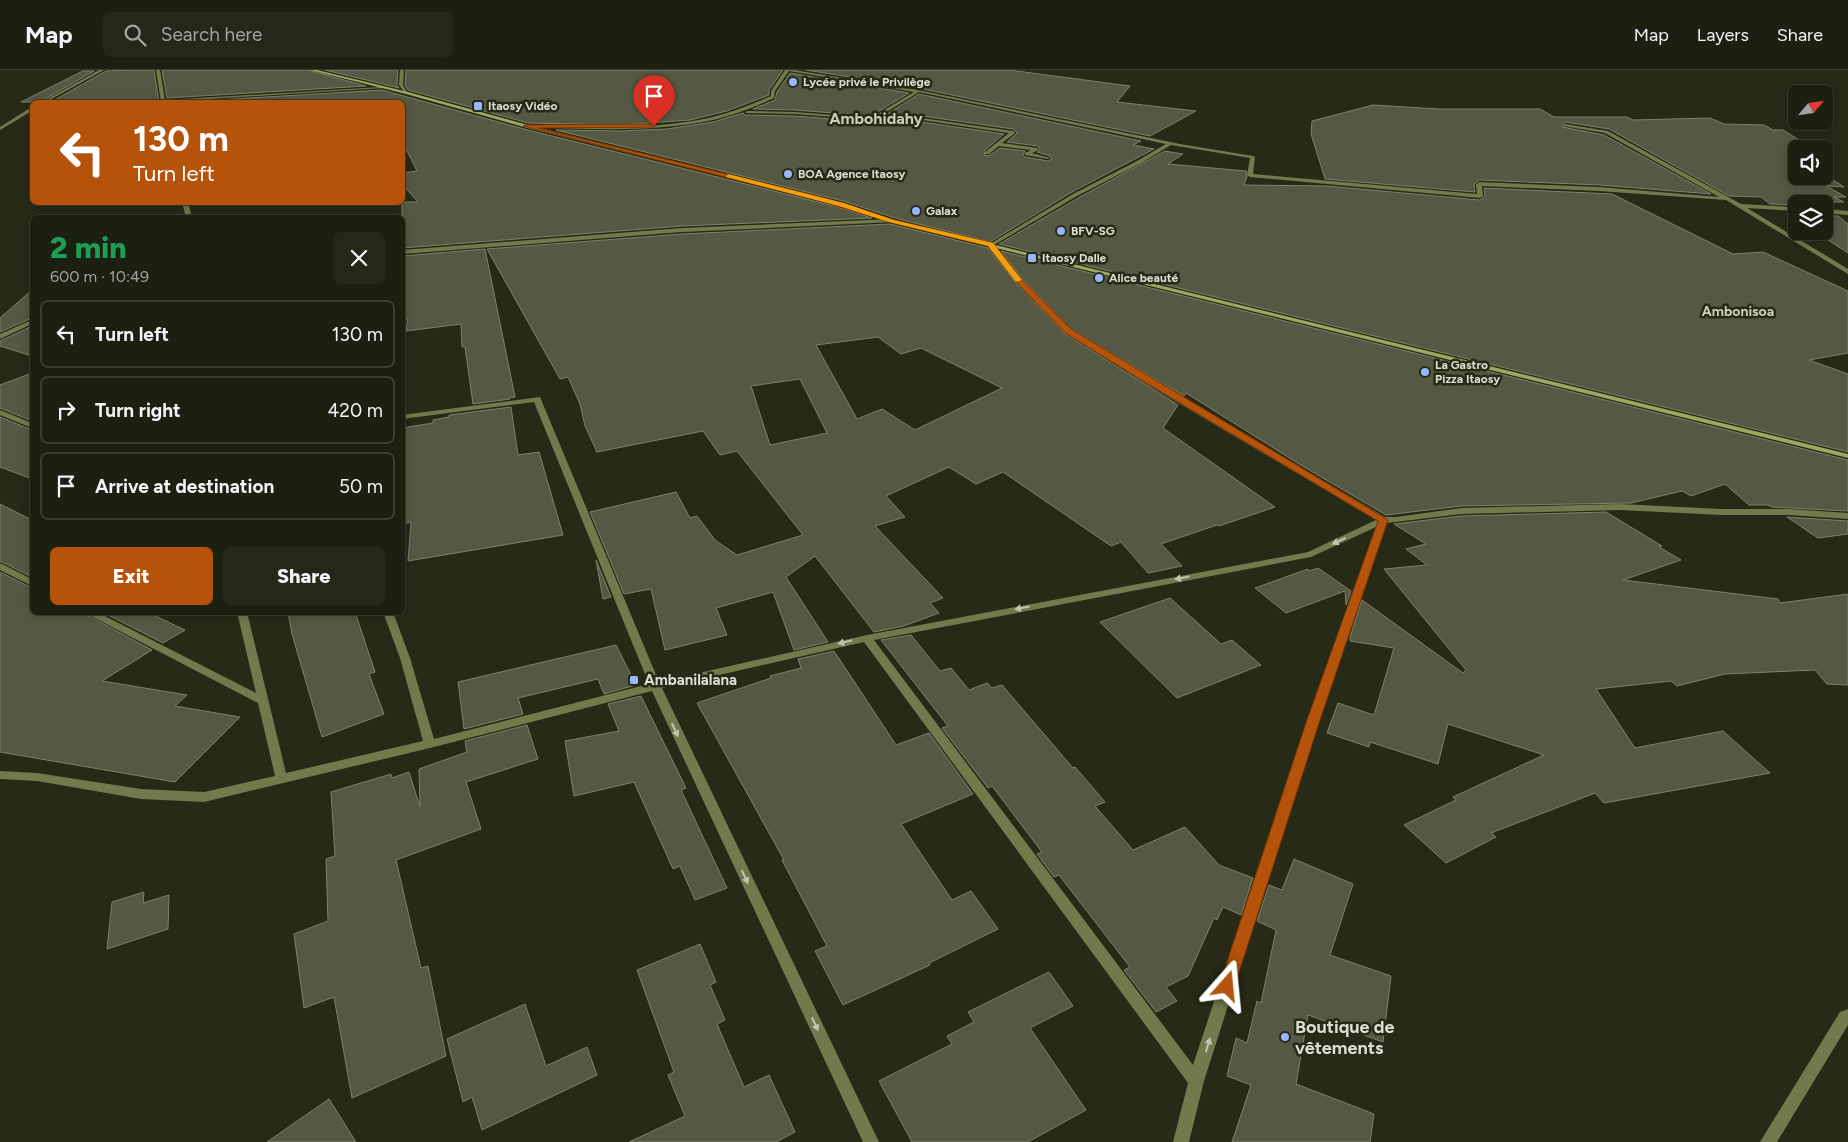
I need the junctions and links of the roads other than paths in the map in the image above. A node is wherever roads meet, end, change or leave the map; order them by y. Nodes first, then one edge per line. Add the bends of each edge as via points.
1 (102, 70) edge
2 (158, 70) edge
3 (312, 70) edge
4 (402, 70) edge
5 (787, 70) edge
6 (381, 88) junction
7 (918, 91) junction
8 (407, 93) junction
9 (48, 100) edge
10 (163, 100) edge
11 (194, 100) edge
12 (30, 110) edge
13 (741, 112) junction
14 (872, 119) junction
15 (1565, 125) dead end
16 (526, 126) junction
17 (0, 128) edge
18 (1170, 143) junction
19 (997, 144) junction
20 (987, 153) dead end
21 (1048, 158) dead end
22 (1728, 199) junction
23 (1740, 206) junction
24 (1788, 209) edge
25 (1833, 212) edge
26 (1848, 213) edge
27 (892, 221) junction
28 (991, 245) junction
29 (405, 252) edge
30 (1848, 272) edge
31 (30, 324) edge
32 (0, 337) edge
33 (0, 412) edge
34 (405, 417) edge
35 (30, 425) edge
36 (1848, 456) edge
37 (1848, 516) edge
38 (1383, 520) junction
39 (0, 566) edge
40 (30, 582) edge
41 (94, 615) edge
42 (243, 615) edge
43 (389, 615) edge
44 (867, 638) junction
45 (655, 686) junction
46 (263, 701) junction
47 (430, 744) junction
48 (0, 775) edge
49 (281, 777) junction
50 (1847, 1017) edge
51 (1196, 1081) junction
52 (871, 1142) edge
53 (1181, 1142) edge
54 (1768, 1142) edge

1 - 9 street
2 - 10 street
3 - 6 street
4 - 8 street via 401,85
5 - 7 street
5 - 13 street via 773,90 773,97
6 - 8 street
6 - 11 street
7 - 14 street
7 - 18 street
8 - 16 street
12 - 17 street
13 - 14 street
13 - 16 street via 682,124
14 - 19 street via 922,119 1012,132
15 - 22 street via 1606,132
16 - 27 street via 841,204
18 - 22 street via 1253,157 1250,175 1480,196 1479,184
18 - 28 street
19 - 20 street
19 - 21 street via 1036,149 1027,154
22 - 23 street
23 - 24 street
23 - 30 street
25 - 26 street
27 - 28 street
27 - 29 street via 682,230
28 - 36 street
28 - 38 street via 1020,282 1068,331
31 - 32 street
33 - 35 street
34 - 45 street via 537,399
37 - 38 street via 1620,507 1461,511
38 -> 44 street via 1311,554
51 -> 38 street via 1313,720
39 - 40 street
41 - 46 street
42 - 46 street
43 - 47 street
44 -> 45 street
44 - 51 street
45 - 47 street
45 -> 52 street
46 - 49 street
47 - 49 street
48 - 49 street via 36,777 141,794 204,797
50 - 54 street
51 - 53 street

